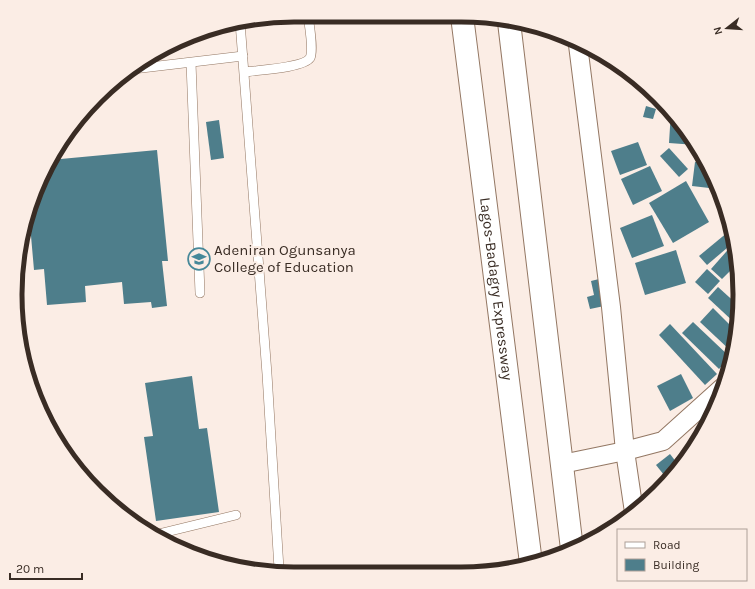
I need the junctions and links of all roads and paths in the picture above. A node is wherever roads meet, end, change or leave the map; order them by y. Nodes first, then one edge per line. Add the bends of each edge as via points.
1 (309, 22) edge
2 (463, 22) edge
3 (510, 26) edge
4 (241, 27) edge
5 (578, 49) edge
6 (244, 56) junction
7 (191, 62) junction
8 (142, 69) edge
9 (245, 72) junction
10 (200, 293) dead end
11 (713, 396) edge
12 (625, 451) junction
13 (562, 464) junction
14 (633, 505) edge
15 (236, 515) dead end
16 (162, 532) edge
17 (571, 543) edge
18 (530, 558) edge
19 (279, 566) edge

1 - 9 lane via 310,58 301,64
2 - 18 highway, Lagos-Badagry Expressway
3 - 13 highway
4 - 6 lane
5 - 12 street via 610,299
6 - 7 lane
6 - 9 lane
7 - 8 lane
7 - 10 lane
9 - 19 lane
11 - 12 street via 663,441
12 - 13 street
12 - 14 street
13 - 17 highway
15 - 16 lane

